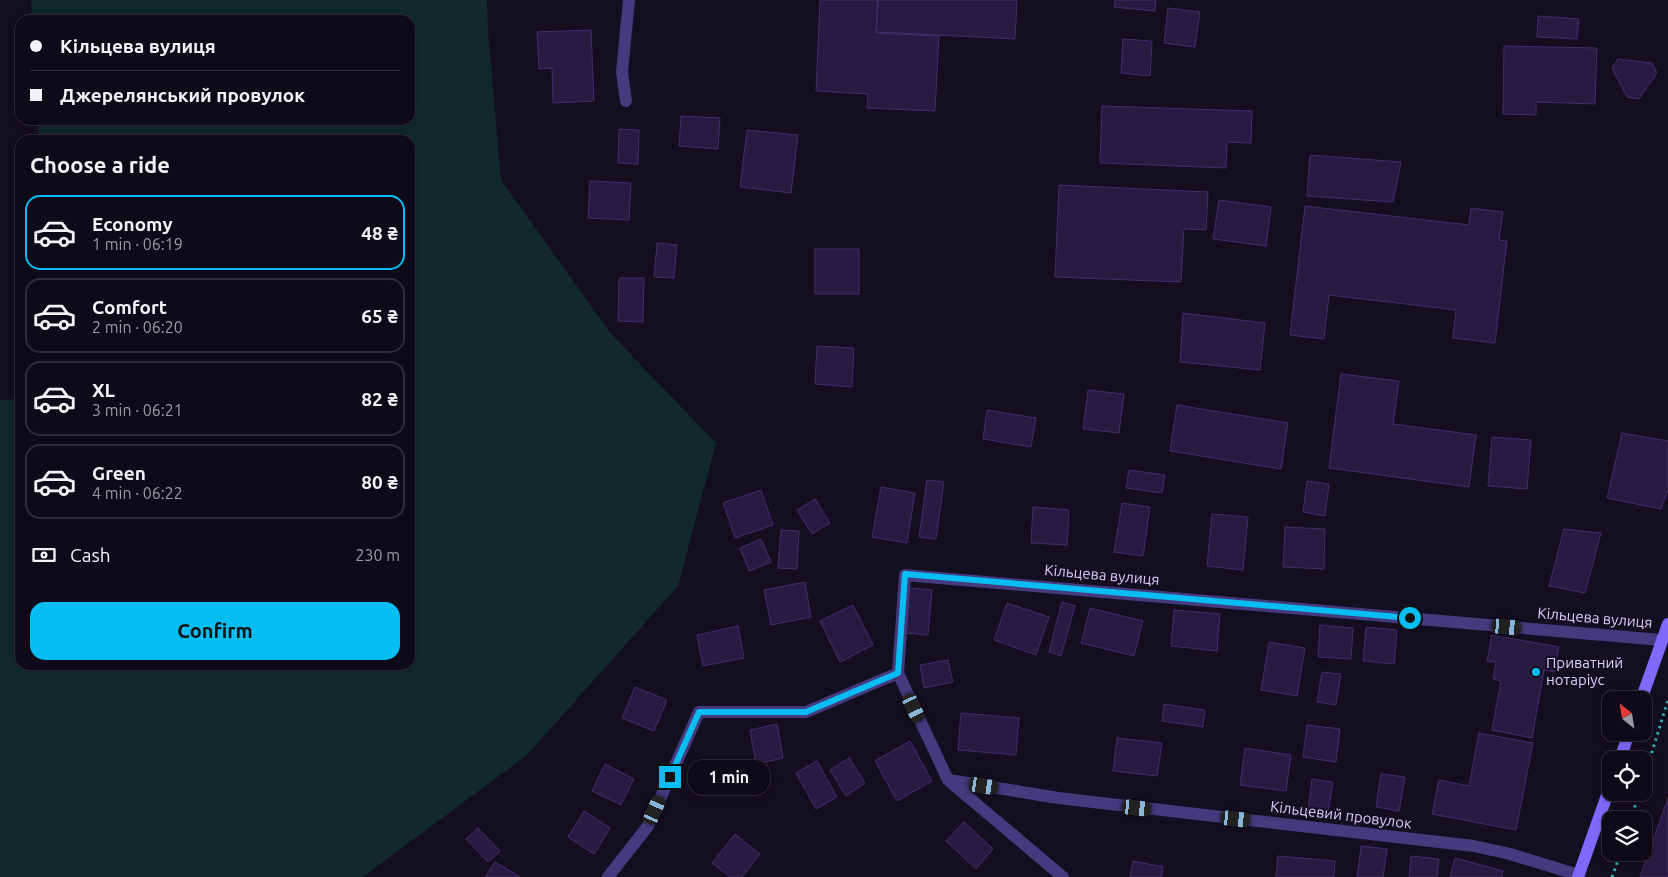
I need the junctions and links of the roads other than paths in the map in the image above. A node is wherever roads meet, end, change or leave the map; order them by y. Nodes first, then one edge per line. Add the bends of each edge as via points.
1 (629, 0) edge
2 (626, 101) dead end
3 (1668, 624) edge
4 (1662, 640) junction
5 (898, 673) junction
6 (1644, 691) edge
7 (948, 780) junction
8 (1605, 801) edge
9 (1578, 876) edge
10 (608, 877) edge
11 (1063, 877) edge

1 - 2 street via 622,72
3 - 4 street
4 - 5 street, Кільцева вулиця via 905,574
4 - 6 street
5 - 7 street, Кільцева вулиця
5 - 10 street via 806,712 699,712 648,826
7 - 9 street, Кільцевий провулок via 1068,800 1474,846
7 - 11 street, Кільцева вулиця
8 - 9 street

